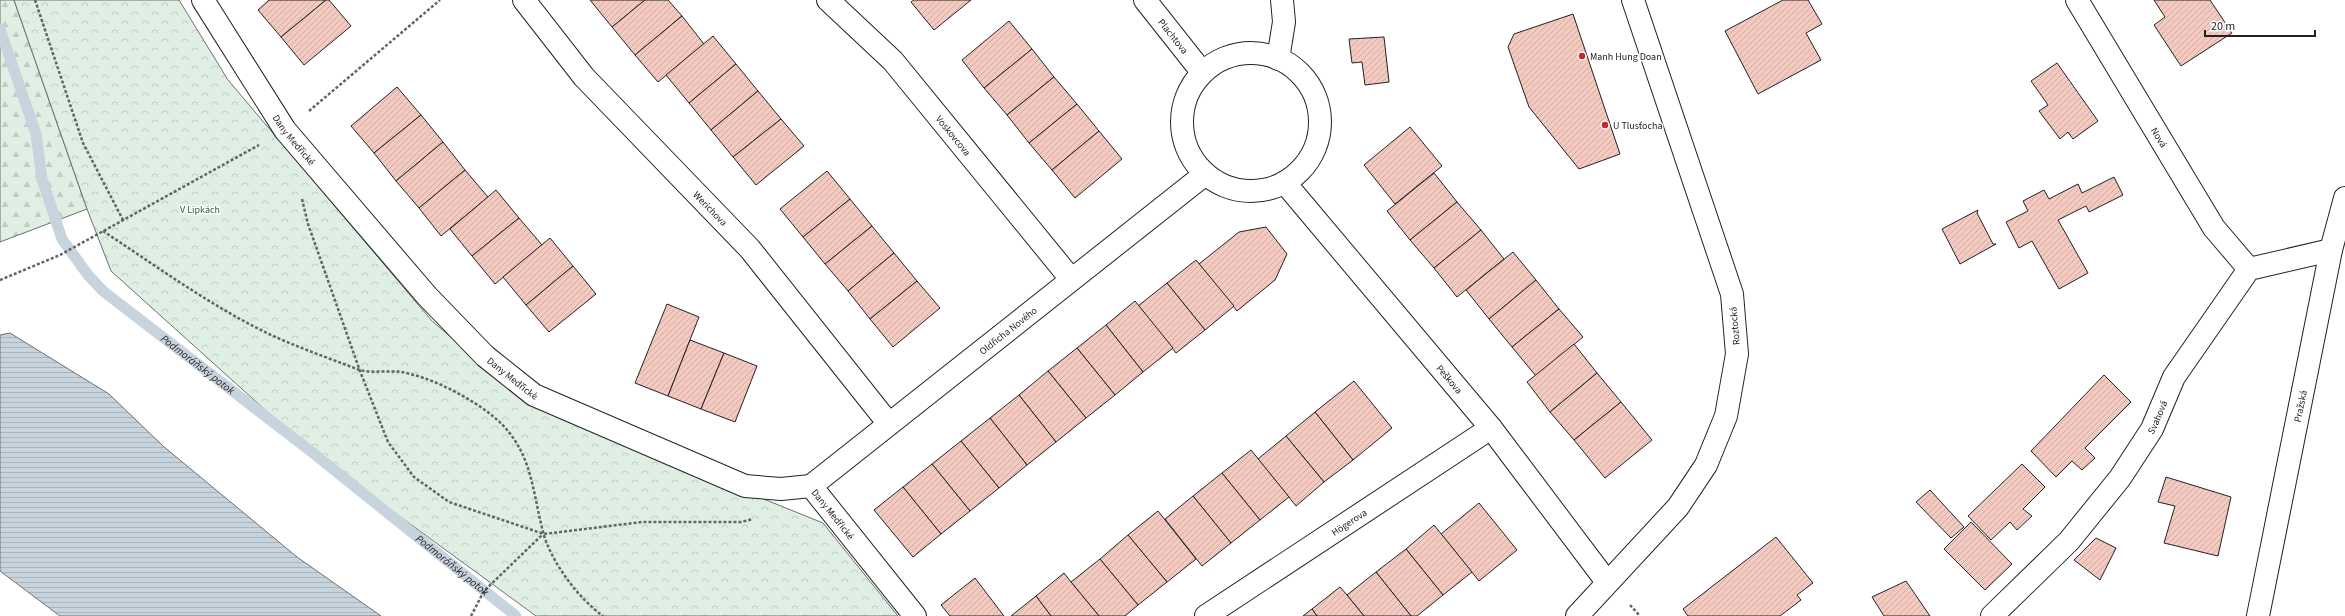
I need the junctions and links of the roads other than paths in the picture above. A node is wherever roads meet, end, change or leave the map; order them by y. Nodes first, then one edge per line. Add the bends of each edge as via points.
1 (203, 0) edge
2 (524, 0) edge
3 (828, 0) edge
4 (1145, 0) edge
5 (1282, 0) edge
6 (1633, 0) edge
7 (2077, 0) edge
8 (1278, 59) junction
9 (1202, 72) junction
10 (1204, 174) junction
11 (1286, 183) junction
12 (2345, 198) edge
13 (2331, 250) junction
14 (2249, 269) junction
15 (1071, 279) junction
16 (889, 424) junction
17 (1491, 428) junction
18 (811, 486) junction
19 (1607, 582) junction
20 (915, 616) edge
21 (1206, 616) edge
22 (1577, 616) edge
23 (1992, 616) edge
24 (2258, 616) edge

1 - 18 street, Dany Medřické via 285,130 427,296 485,356 534,395 745,486 781,489
2 - 16 street, Werichova via 584,77 750,249
3 - 15 street, Voskovcova via 893,61
4 - 9 street, Plachtova
5 - 8 street via 1284,22
6 - 19 street, Roztocká via 1732,294 1737,354 1726,416 1706,465 1678,507
7 - 14 street, Nová via 2214,228
8 - 9 street via 1268,55 1242,53 1220,59
8 - 11 street via 1291,66 1309,84 1319,108 1319,134 1311,157
9 - 10 street via 1189,90 1182,111 1182,134 1189,155
10 - 11 street via 1226,187 1250,192
10 - 15 street, Oldřicha Nového
11 - 17 street, Peškova
12 - 13 street, Pražská
13 - 14 street
13 - 24 street, Pražská
14 - 23 street, Svahová via 2174,377 2152,429 2120,478 2069,541
15 - 16 street, Oldřicha Nového
16 - 18 street, Oldřicha Nového
17 - 19 street, Peškova
17 - 21 street, Högerova
18 - 20 street, Dany Medřické
19 - 22 street, Roztocká

